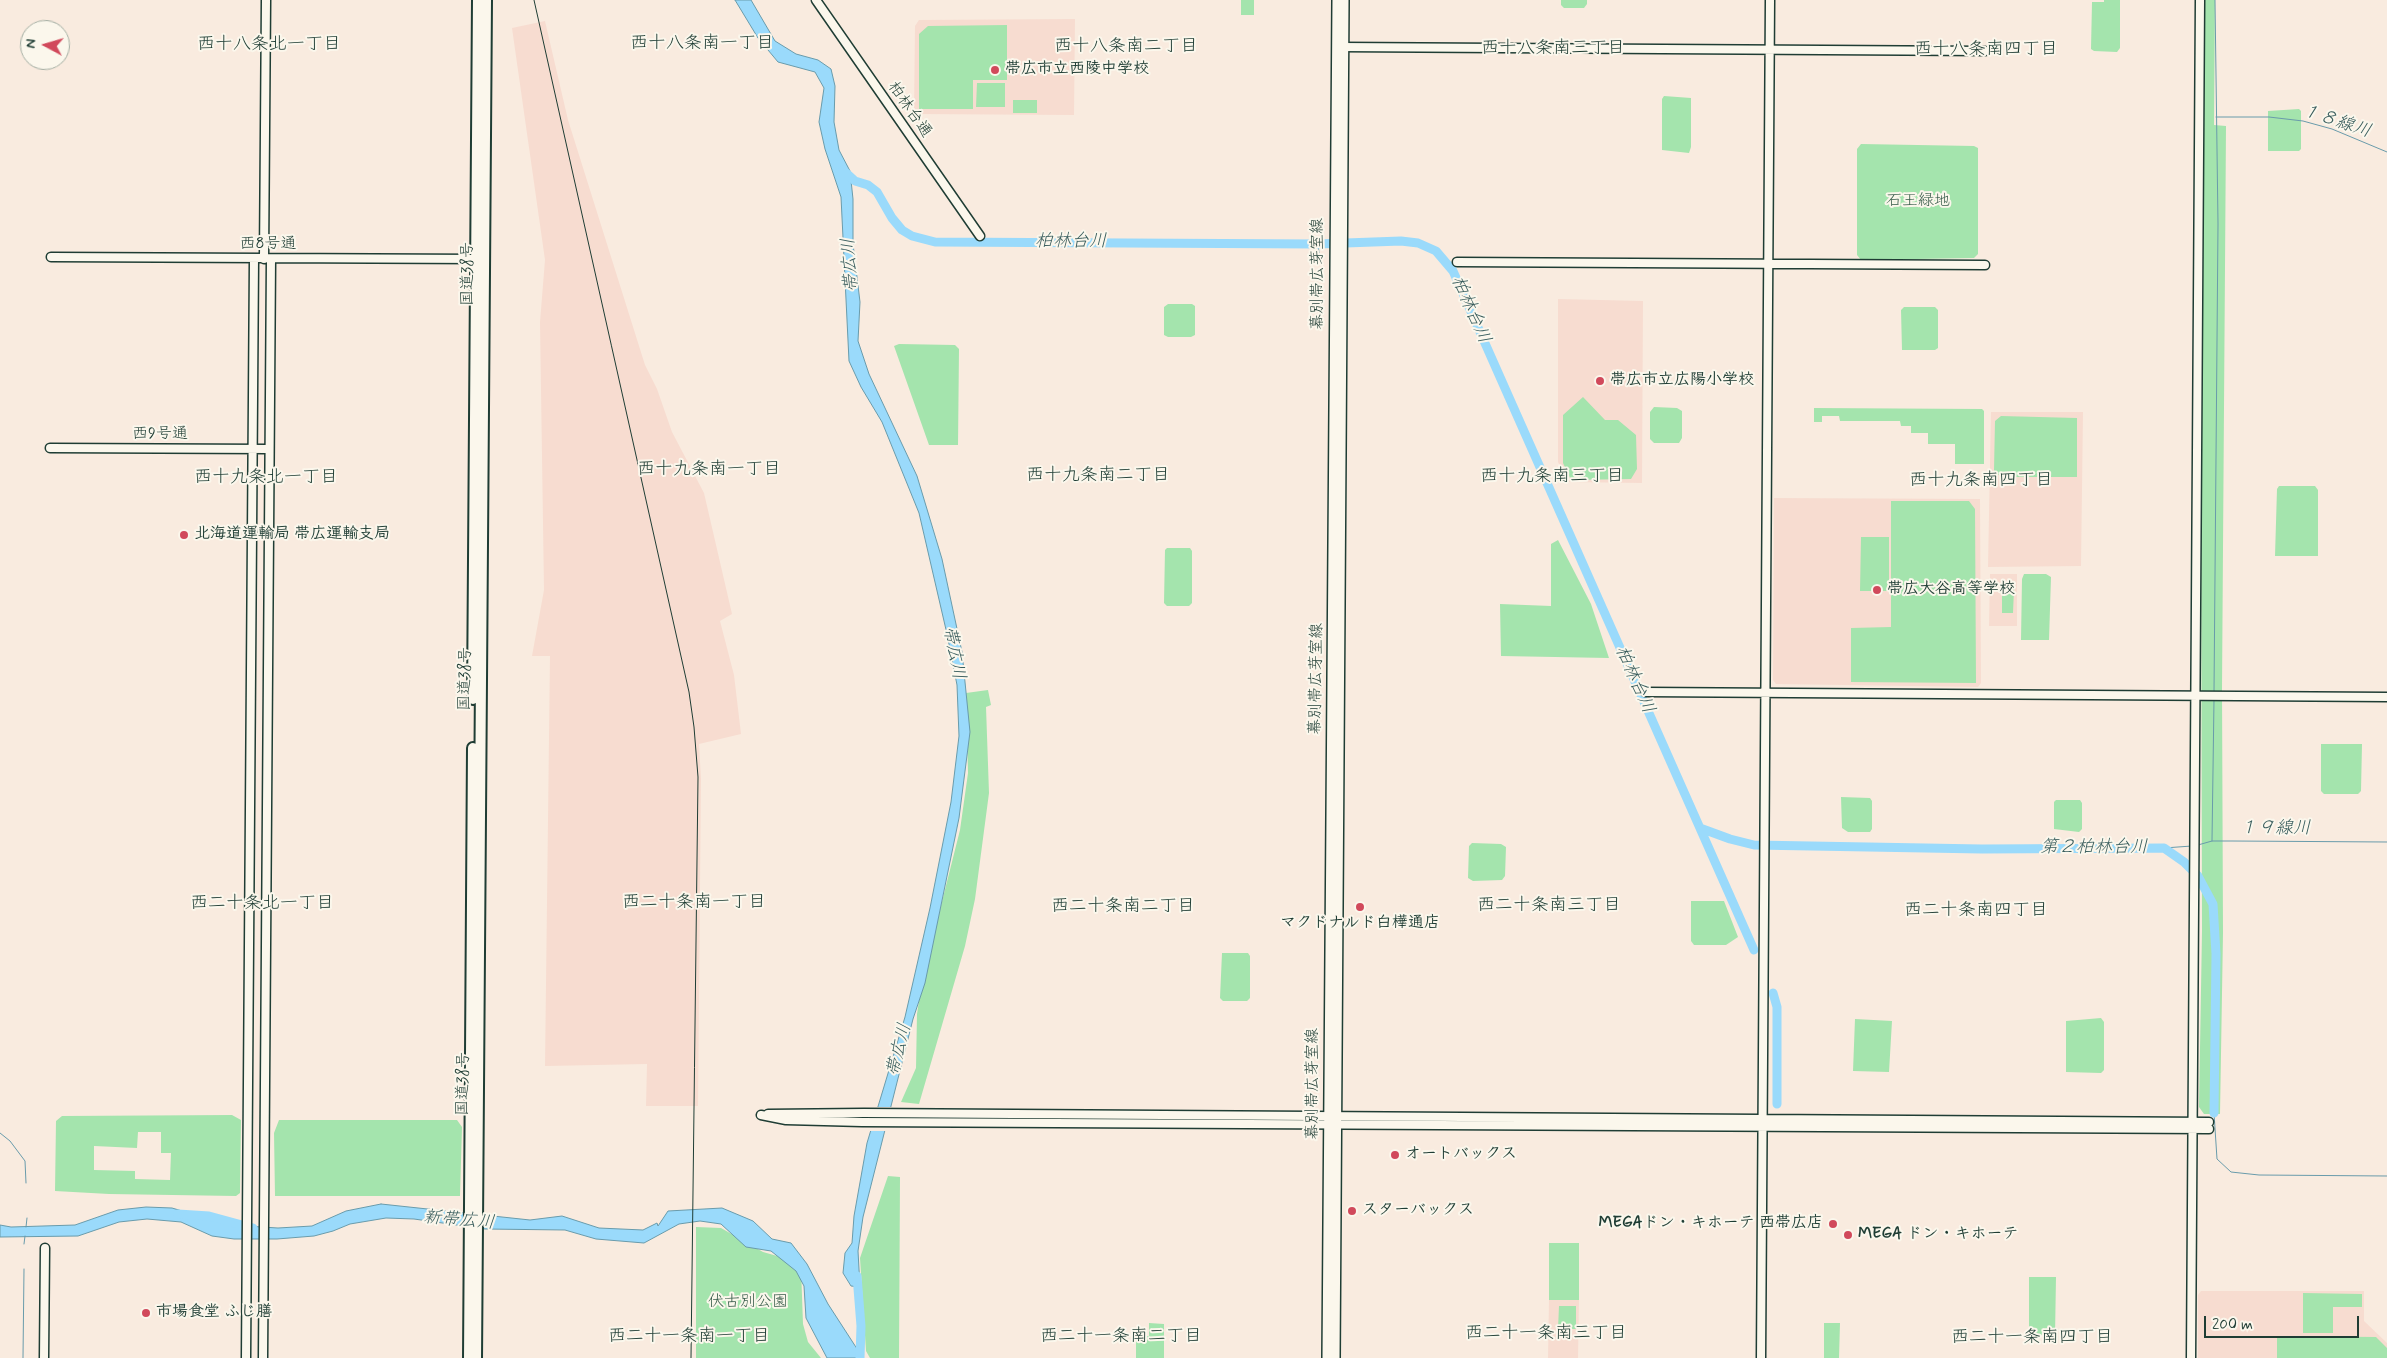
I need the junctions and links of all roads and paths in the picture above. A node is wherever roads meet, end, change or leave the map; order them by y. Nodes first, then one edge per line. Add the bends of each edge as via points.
1 (266, 0) edge
2 (478, 0) edge
3 (486, 0) edge
4 (816, 0) edge
5 (1337, 0) edge
6 (1344, 0) edge
7 (1770, 0) edge
8 (2200, 0) edge
9 (1340, 46) junction
10 (1770, 50) junction
11 (1985, 52) dead end
12 (980, 236) dead end
13 (51, 257) dead end
14 (254, 259) junction
15 (268, 259) junction
16 (481, 259) junction
17 (1457, 262) dead end
18 (1768, 264) junction
19 (1985, 266) dead end
20 (50, 448) dead end
21 (253, 449) junction
22 (269, 449) junction
23 (1646, 692) dead end
24 (1766, 692) junction
25 (2195, 695) junction
26 (2387, 696) edge
27 (817, 1112) junction
28 (817, 1121) junction
29 (1333, 1121) junction
30 (1762, 1123) junction
31 (2192, 1126) junction
32 (2209, 1126) dead end
33 (45, 1248) dead end
34 (473, 1252) junction
35 (44, 1358) edge
36 (246, 1358) edge
37 (263, 1358) edge
38 (469, 1358) edge
39 (476, 1358) edge
40 (1327, 1358) edge
41 (1335, 1358) edge
42 (1761, 1358) edge
43 (2191, 1358) edge

1 - 15 street
2 - 16 highway, 国道38号
3 - 16 highway, 国道38号
4 - 12 street, 柏林台通
5 - 9 main road, 幕別帯広芽室線
6 - 9 main road, 幕別帯広芽室線
7 - 10 street
8 - 25 street
9 - 10 street
9 - 29 main road, 幕別帯広芽室線
10 - 11 street
10 - 18 street
13 - 14 street, 西8号通
14 - 15 street, 西8号通
14 - 21 street
15 - 16 street, 西8号通
15 - 22 street
16 - 34 highway, 国道38号
17 - 18 street
18 - 19 street
18 - 24 street
20 - 21 street, 西9号通
21 - 22 street, 西9号通
21 - 36 street
22 - 37 street
23 - 24 street
24 - 25 street
24 - 30 street
25 - 26 street
25 - 31 street
27 - 28 street
27 - 28 street via 761,1116
27 - 29 street
28 - 29 street
29 - 30 street
29 - 40 main road, 幕別帯広芽室線
29 - 41 main road, 幕別帯広芽室線
30 - 31 street
30 - 42 street
31 - 32 street
31 - 43 street
33 - 35 street
34 - 38 highway, 国道38号
34 - 39 highway, 国道38号

